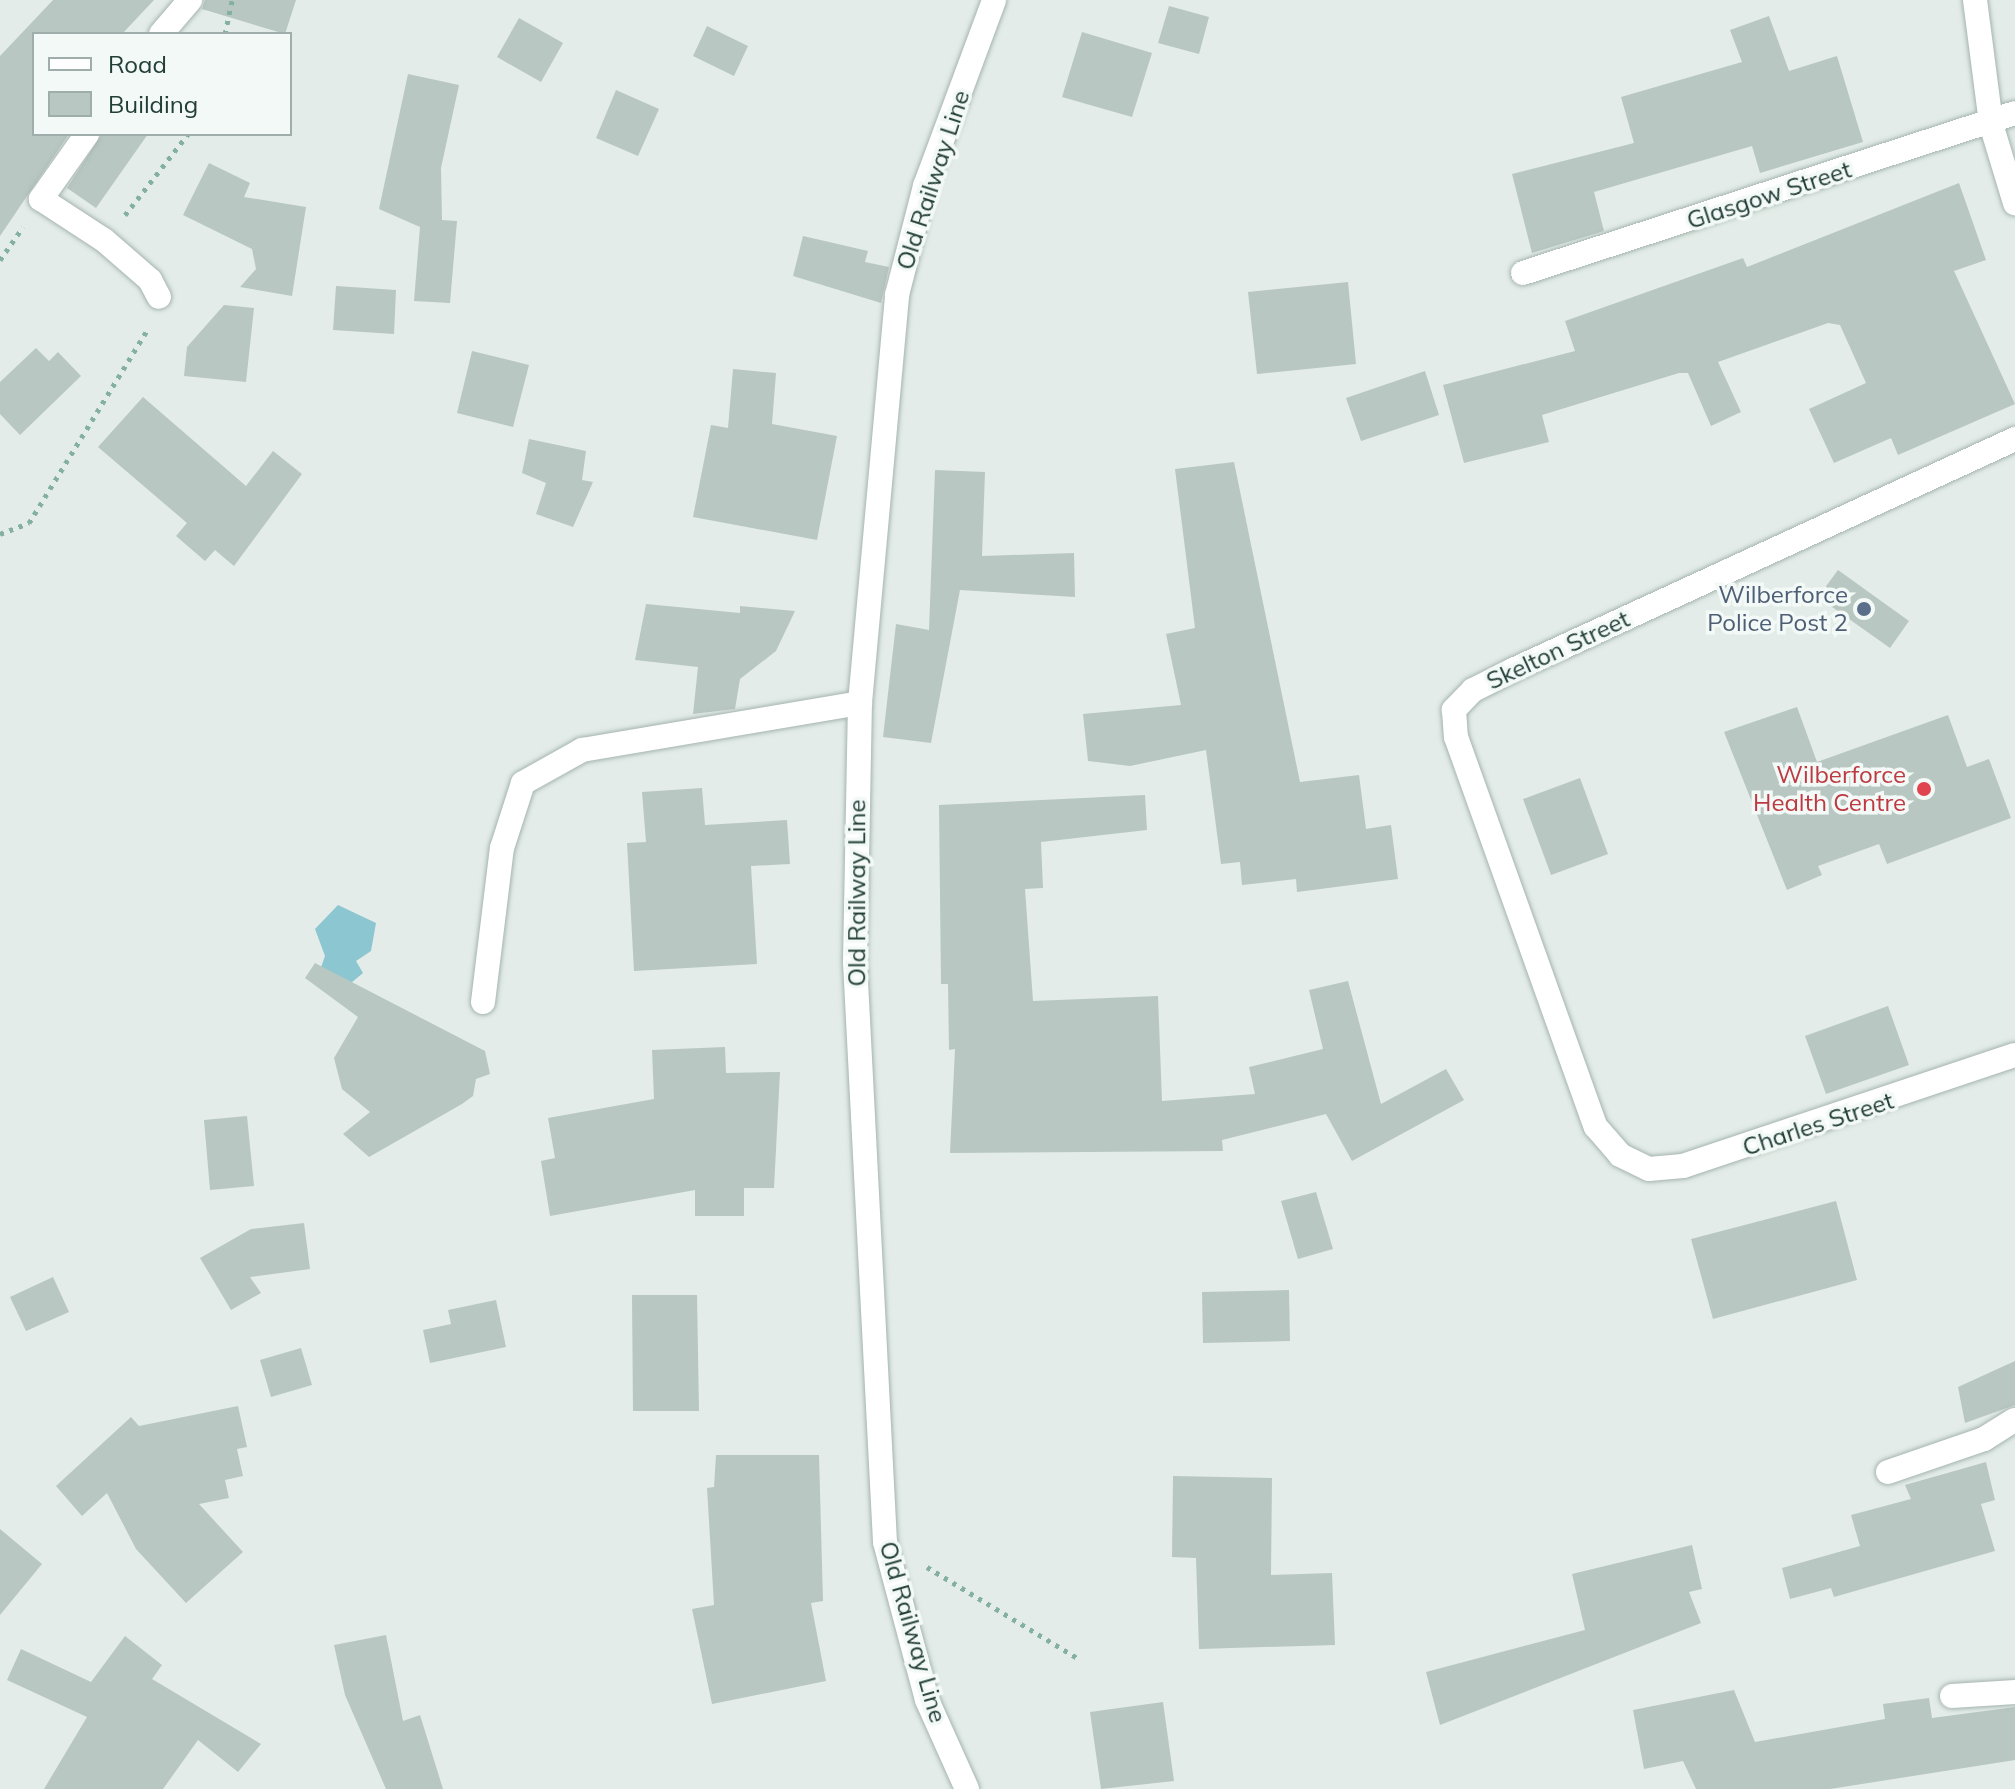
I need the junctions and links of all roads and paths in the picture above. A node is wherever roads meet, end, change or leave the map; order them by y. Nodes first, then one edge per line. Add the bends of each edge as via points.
1 (190, 0) edge
2 (232, 0) edge
3 (994, 0) edge
4 (1975, 0) edge
5 (163, 32) edge
6 (225, 32) edge
7 (2015, 113) edge
8 (1991, 124) junction
9 (86, 136) edge
10 (186, 136) edge
11 (41, 199) junction
12 (2015, 203) edge
13 (104, 240) junction
14 (0, 260) edge
15 (1523, 273) dead end
16 (159, 297) joint
17 (2015, 439) edge
18 (0, 534) edge
19 (860, 703) junction
20 (483, 1002) dead end
21 (2015, 1055) edge
22 (1620, 1155) joint
23 (2015, 1420) edge
24 (1888, 1472) dead end
25 (885, 1542) junction
26 (1077, 1658) dead end
27 (2015, 1692) edge
28 (1952, 1696) dead end
29 (967, 1789) edge

1 - 5 street
2 - 6 path
3 - 19 street, Old Railway Line via 925,186 897,295
4 - 8 street
7 - 8 street, Glasgow Street
8 - 12 street
8 - 15 street, Glasgow Street
9 - 11 street
10 - 13 path
11 - 13 street
11 - 14 path
13 - 16 street via 150,280
16 - 18 path via 149,328 29,523
17 - 22 street, Skelton Street via 1513,670 1473,690 1454,710 1456,737 1596,1127
19 - 20 street via 582,750 523,783 502,848
19 - 25 street, Old Railway Line via 855,962
21 - 22 street, Charles Street via 1683,1166 1649,1169
23 - 24 street via 1984,1439
25 - 26 path
25 - 29 street, Old Railway Line via 927,1700
27 - 28 street

